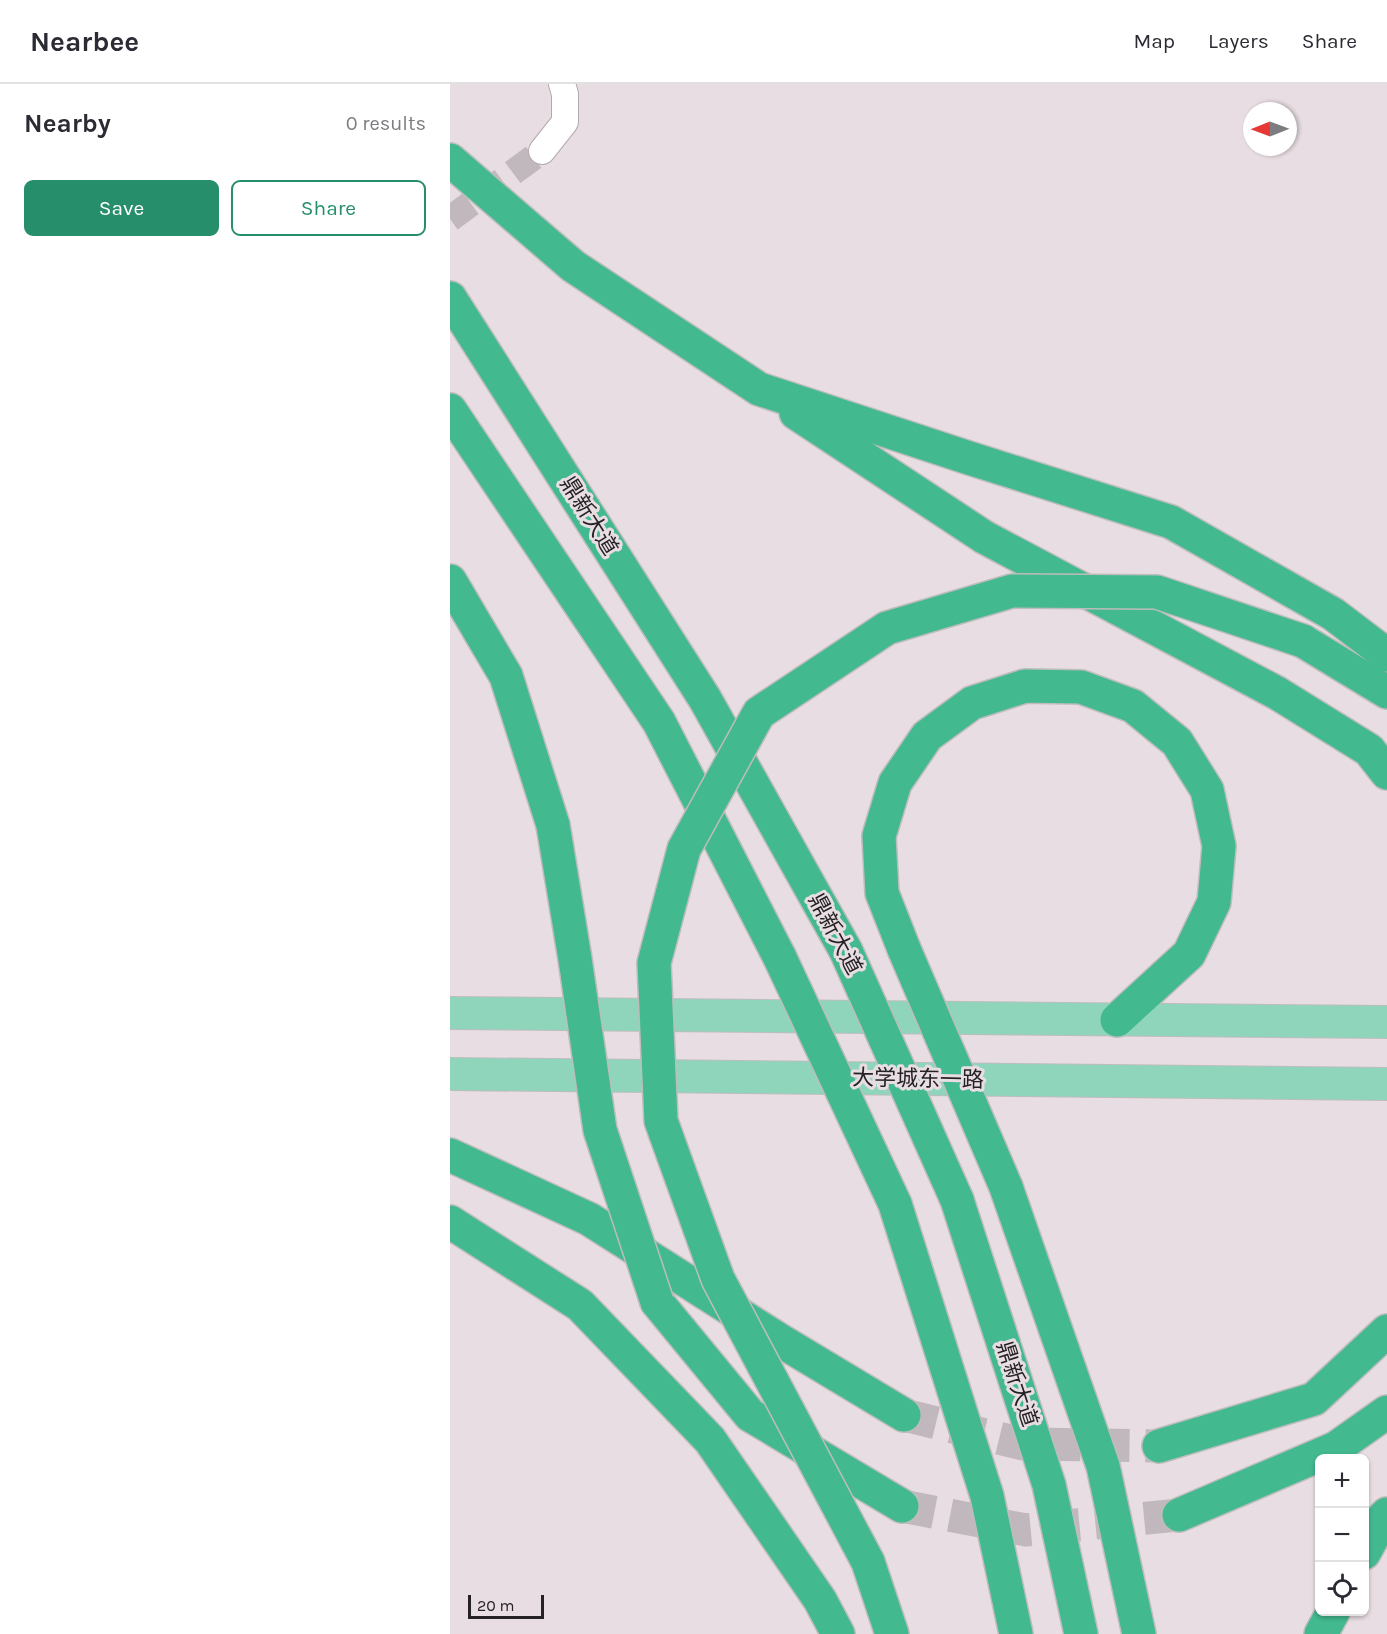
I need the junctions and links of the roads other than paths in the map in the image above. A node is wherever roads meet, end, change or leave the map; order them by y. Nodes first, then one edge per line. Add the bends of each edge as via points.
1 (562, 84) edge
2 (542, 151) tunnel mouth
3 (450, 160) edge
4 (450, 298) edge
5 (759, 389) junction
6 (450, 410) edge
7 (450, 581) edge
8 (1387, 655) edge
9 (1387, 692) edge
10 (1387, 773) edge
11 (450, 1013) edge
12 (1117, 1020) junction
13 (1387, 1022) edge
14 (450, 1074) edge
15 (1387, 1084) edge
16 (450, 1155) edge
17 (450, 1222) edge
18 (1387, 1331) edge
19 (1387, 1412) edge
20 (904, 1415) tunnel mouth
21 (1159, 1446) tunnel mouth
22 (902, 1506) tunnel mouth
23 (1387, 1514) edge
24 (1179, 1515) tunnel mouth
25 (1369, 1545) edge
26 (1330, 1616) edge
27 (838, 1634) edge
28 (892, 1634) edge
29 (1016, 1634) edge
30 (1081, 1634) edge
31 (1139, 1634) edge
32 (1321, 1634) edge

1 - 2 street via 566,122
3 - 5 highway via 573,266
4 - 30 highway, 鼎新大道, bridge via 705,699 846,951 957,1200 1049,1485
5 - 8 highway via 1171,522 1333,614
5 - 10 highway via 984,537 1276,693 1369,750
6 - 29 highway, bridge via 659,722 780,958 895,1204 987,1496
7 - 22 highway, bridge via 506,676 553,825 600,1130 657,1302 750,1415
9 - 28 highway, bridge via 1303,641 1157,592 1012,591 887,628 759,713 684,849 654,963 661,1121 718,1280 868,1562
11 - 12 main road
12 - 13 main road
12 - 31 highway, bridge via 1189,954 1214,902 1220,846 1207,790 1177,742 1133,706 1081,687 1025,686 972,703 927,736 895,783 879,836 882,892 1006,1187 1103,1466
14 - 15 main road, 大学城东一路
16 - 20 highway via 589,1219
17 - 27 highway via 580,1305 710,1440 820,1600
18 - 21 highway via 1314,1399
19 - 24 highway via 1336,1448
23 - 25 highway
26 - 32 highway

